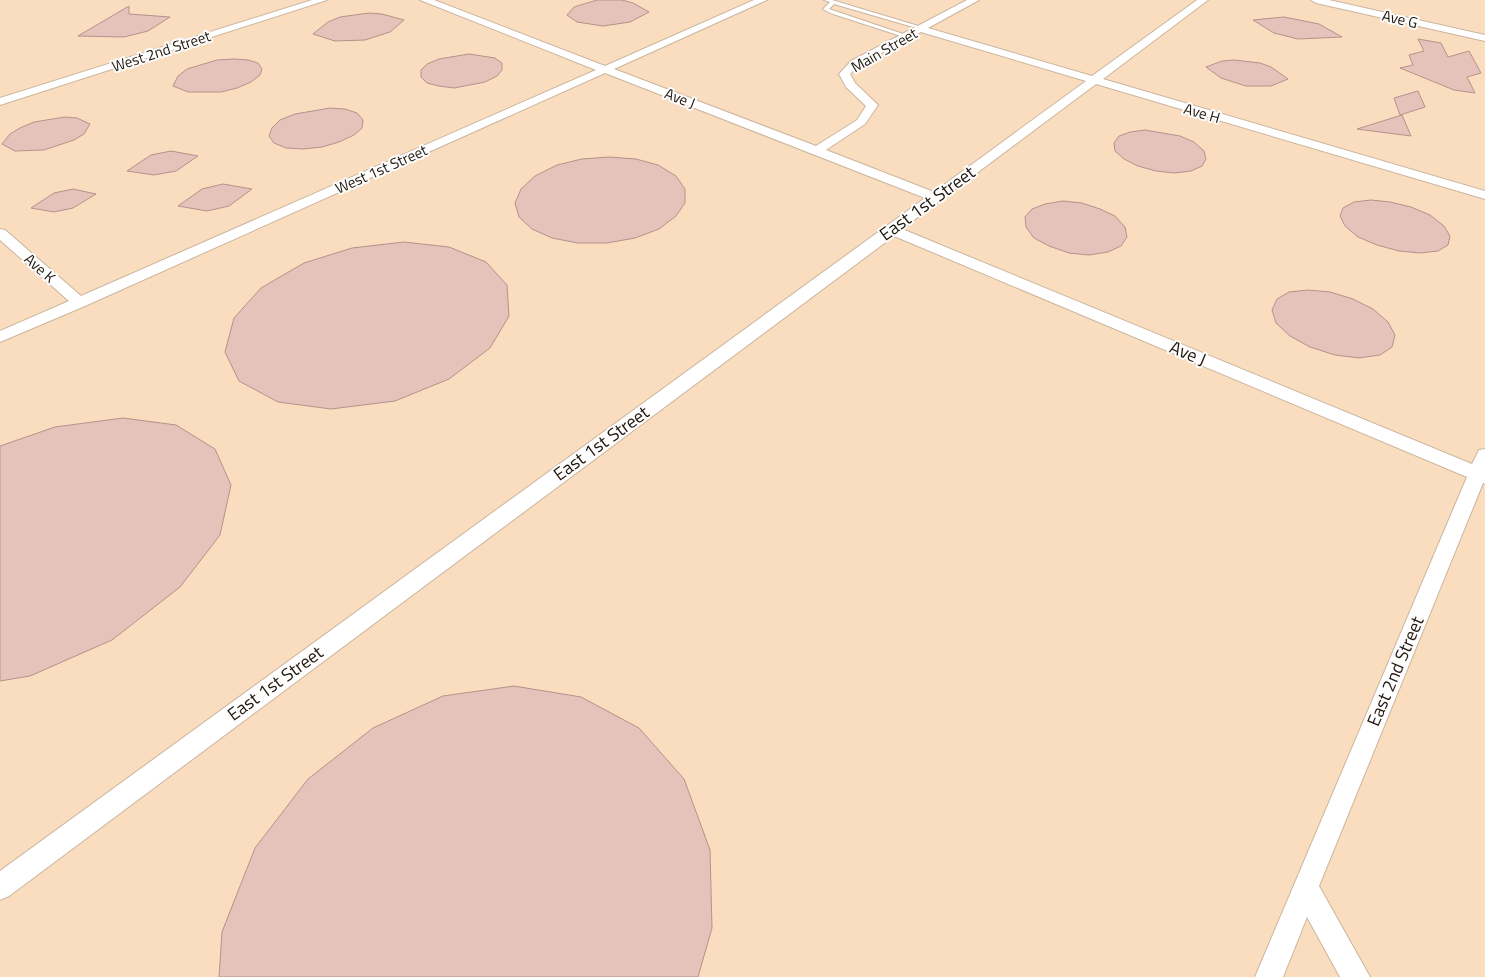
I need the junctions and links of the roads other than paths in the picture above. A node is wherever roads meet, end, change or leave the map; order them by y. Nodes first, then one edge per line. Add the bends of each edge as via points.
1 (322, 0) edge
2 (425, 0) edge
3 (762, 0) edge
4 (827, 0) edge
5 (974, 0) edge
6 (1203, 0) edge
7 (1316, 0) edge
8 (833, 2) junction
9 (921, 29) junction
10 (906, 36) junction
11 (1485, 38) edge
12 (605, 69) junction
13 (1094, 82) junction
14 (0, 102) edge
15 (817, 151) junction
16 (1485, 196) edge
17 (936, 197) junction
18 (890, 229) junction
19 (0, 233) edge
20 (80, 303) junction
21 (0, 337) edge
22 (1482, 469) edge
23 (0, 887) edge
24 (1305, 888) junction
25 (1269, 977) edge
26 (1356, 977) edge

1 - 14 street, West 2nd Street
2 - 12 street, Ave J
3 - 12 street, West 1st Street
4 - 8 lane
5 - 9 street, Main Street
6 - 13 street, East 1st Street
7 - 11 street, Ave G
8 - 9 lane
8 - 10 lane via 826,9
9 - 10 street, Main Street
9 - 13 street, Ave H
10 - 15 street, Main Street via 855,63 844,74 850,85 872,105 861,122
12 - 15 street, Ave J
12 - 20 street, West 1st Street
13 - 16 street, Ave H
13 - 17 street, East 1st Street
15 - 17 street, Ave J
17 - 18 street, East 1st Street
18 - 22 street, Ave J
18 - 23 street, East 1st Street
19 - 20 street, Ave K
20 - 21 street, West 1st Street
22 - 24 street, East 2nd Street
24 - 25 street, East 2nd Street
24 - 26 street

